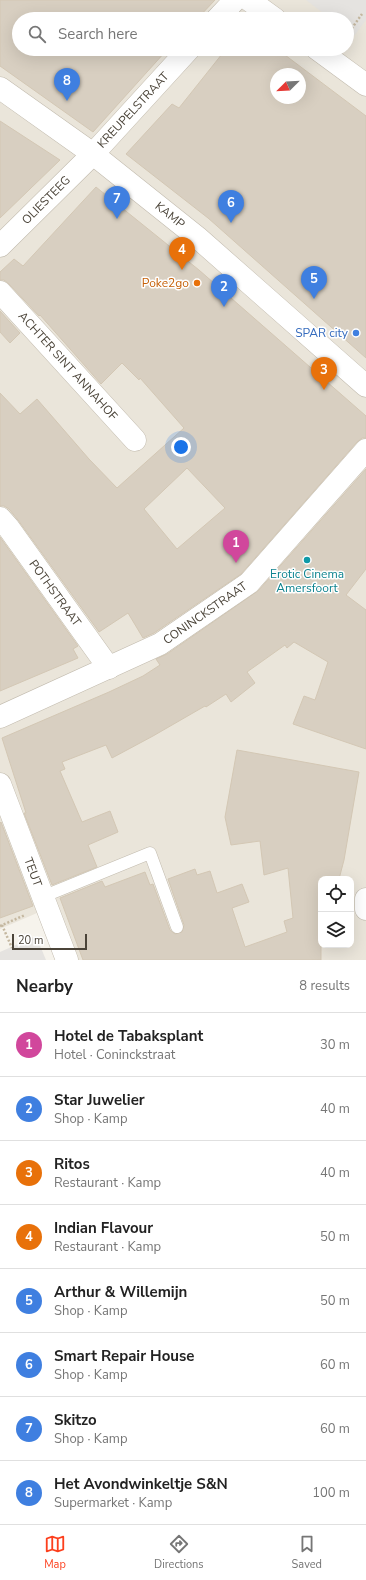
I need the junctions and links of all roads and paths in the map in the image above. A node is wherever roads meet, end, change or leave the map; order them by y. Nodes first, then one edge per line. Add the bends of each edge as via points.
1 (235, 0) edge
2 (249, 0) edge
3 (224, 12) edge
4 (266, 12) edge
5 (362, 14) dead end
6 (354, 25) edge
7 (183, 56) edge
8 (327, 56) edge
9 (366, 85) edge
10 (0, 88) edge
11 (92, 154) junction
12 (0, 246) edge
13 (0, 292) edge
14 (366, 386) edge
15 (135, 440) dead end
16 (366, 450) edge
17 (0, 518) edge
18 (109, 668) junction
19 (0, 717) edge
20 (0, 784) edge
21 (42, 897) junction
22 (366, 899) edge
23 (366, 909) edge
24 (2, 925) dead end
25 (177, 927) dead end
26 (12, 948) dead end
27 (67, 960) edge

1 - 3 street
2 - 4 street
5 - 6 path
7 - 11 street, KREUPELSTRAAT
8 - 9 street
10 - 11 street, KAMP
11 - 12 street, OLIESTEEG
11 - 14 street, KAMP via 197,237
13 - 15 street, ACHTER SINT ANNAHOF
16 - 18 street, CONINCKSTRAAT via 249,583 160,644
17 - 18 street, POTHSTRAAT
18 - 19 street, CONINCKSTRAAT
20 - 21 street, TEUT
21 - 25 lane via 150,853
21 - 27 street, TEUT
22 - 23 street
24 - 26 path

